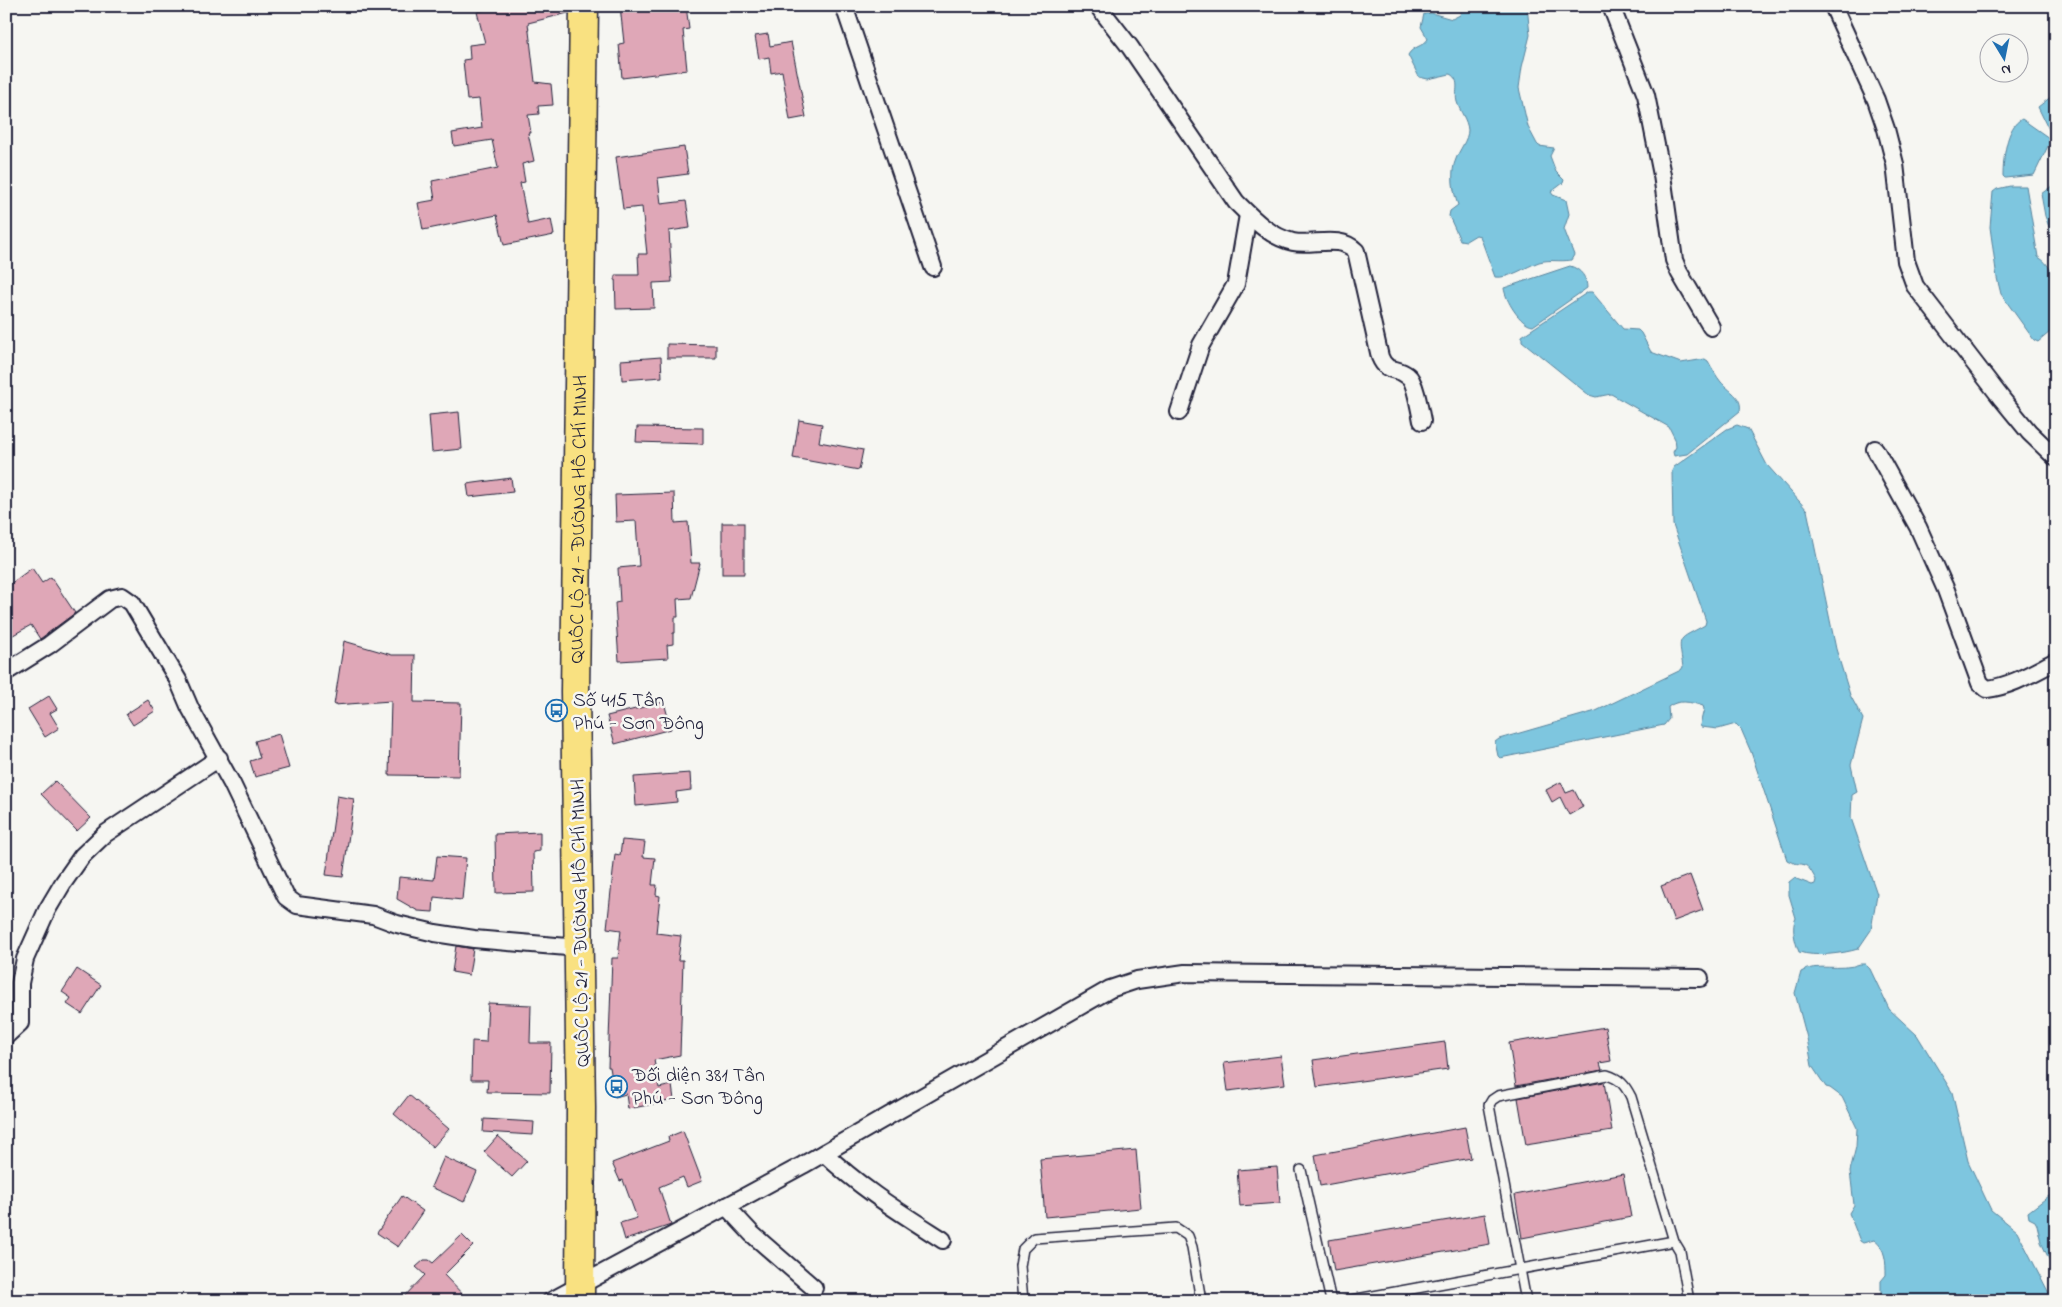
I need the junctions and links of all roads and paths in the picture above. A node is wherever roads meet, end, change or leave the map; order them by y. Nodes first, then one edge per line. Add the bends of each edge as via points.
1 (584, 6) edge
2 (844, 6) edge
3 (1098, 6) edge
4 (1611, 6) edge
5 (1833, 6) edge
6 (1248, 215) junction
7 (933, 267) dead end
8 (1711, 327) dead end
9 (1179, 412) dead end
10 (1422, 421) dead end
11 (1875, 449) dead end
12 (2056, 458) edge
13 (2056, 661) edge
14 (6, 672) edge
15 (219, 758) junction
16 (579, 948) junction
17 (1700, 978) dead end
18 (6, 1036) edge
19 (824, 1153) junction
20 (1301, 1170) dead end
21 (726, 1206) junction
22 (943, 1240) dead end
23 (1674, 1241) junction
24 (1520, 1271) junction
25 (814, 1288) dead end
26 (580, 1293) edge
27 (551, 1301) edge
28 (1023, 1301) edge
29 (1201, 1301) edge
30 (1332, 1301) edge
31 (1346, 1301) edge
32 (1526, 1301) edge
33 (1689, 1301) edge

1 - 16 highway, QUỐC LỘ 21 - ĐƯỜNG HỒ CHÍ MINH via 575,692
2 - 7 street
3 - 6 street
4 - 8 street via 1646,95 1674,260
5 - 12 street via 1886,129 1895,164 1906,261 1915,286 2002,399
6 - 9 street via 1236,284 1202,345
6 - 10 street via 1278,237 1293,242 1345,243 1356,251 1380,356 1388,369 1403,373 1411,380
11 - 13 street via 1918,527 1980,683 1987,689 1997,688
14 - 15 street via 49,645 110,599 122,596 132,604 162,650
15 - 16 street via 286,897 296,905 373,915 397,924 464,938
15 - 18 street via 104,834 82,856 63,882 35,934 20,983 20,1023
16 - 26 highway, QUỐC LỘ 21 - ĐƯỜNG HỒ CHÍ MINH
17 - 19 street via 1193,973 1136,980 1110,989
19 - 21 street
19 - 22 street via 878,1199
20 - 30 lane
21 - 25 street via 752,1234
21 - 26 street
23 - 24 lane
23 - 24 lane via 1631,1097 1622,1082 1607,1075 1498,1096 1489,1105
23 - 33 lane via 1680,1251
24 - 31 lane
24 - 32 lane
26 - 27 street
28 - 29 lane via 1020,1266 1023,1249 1034,1238 1176,1228 1188,1236 1192,1247

